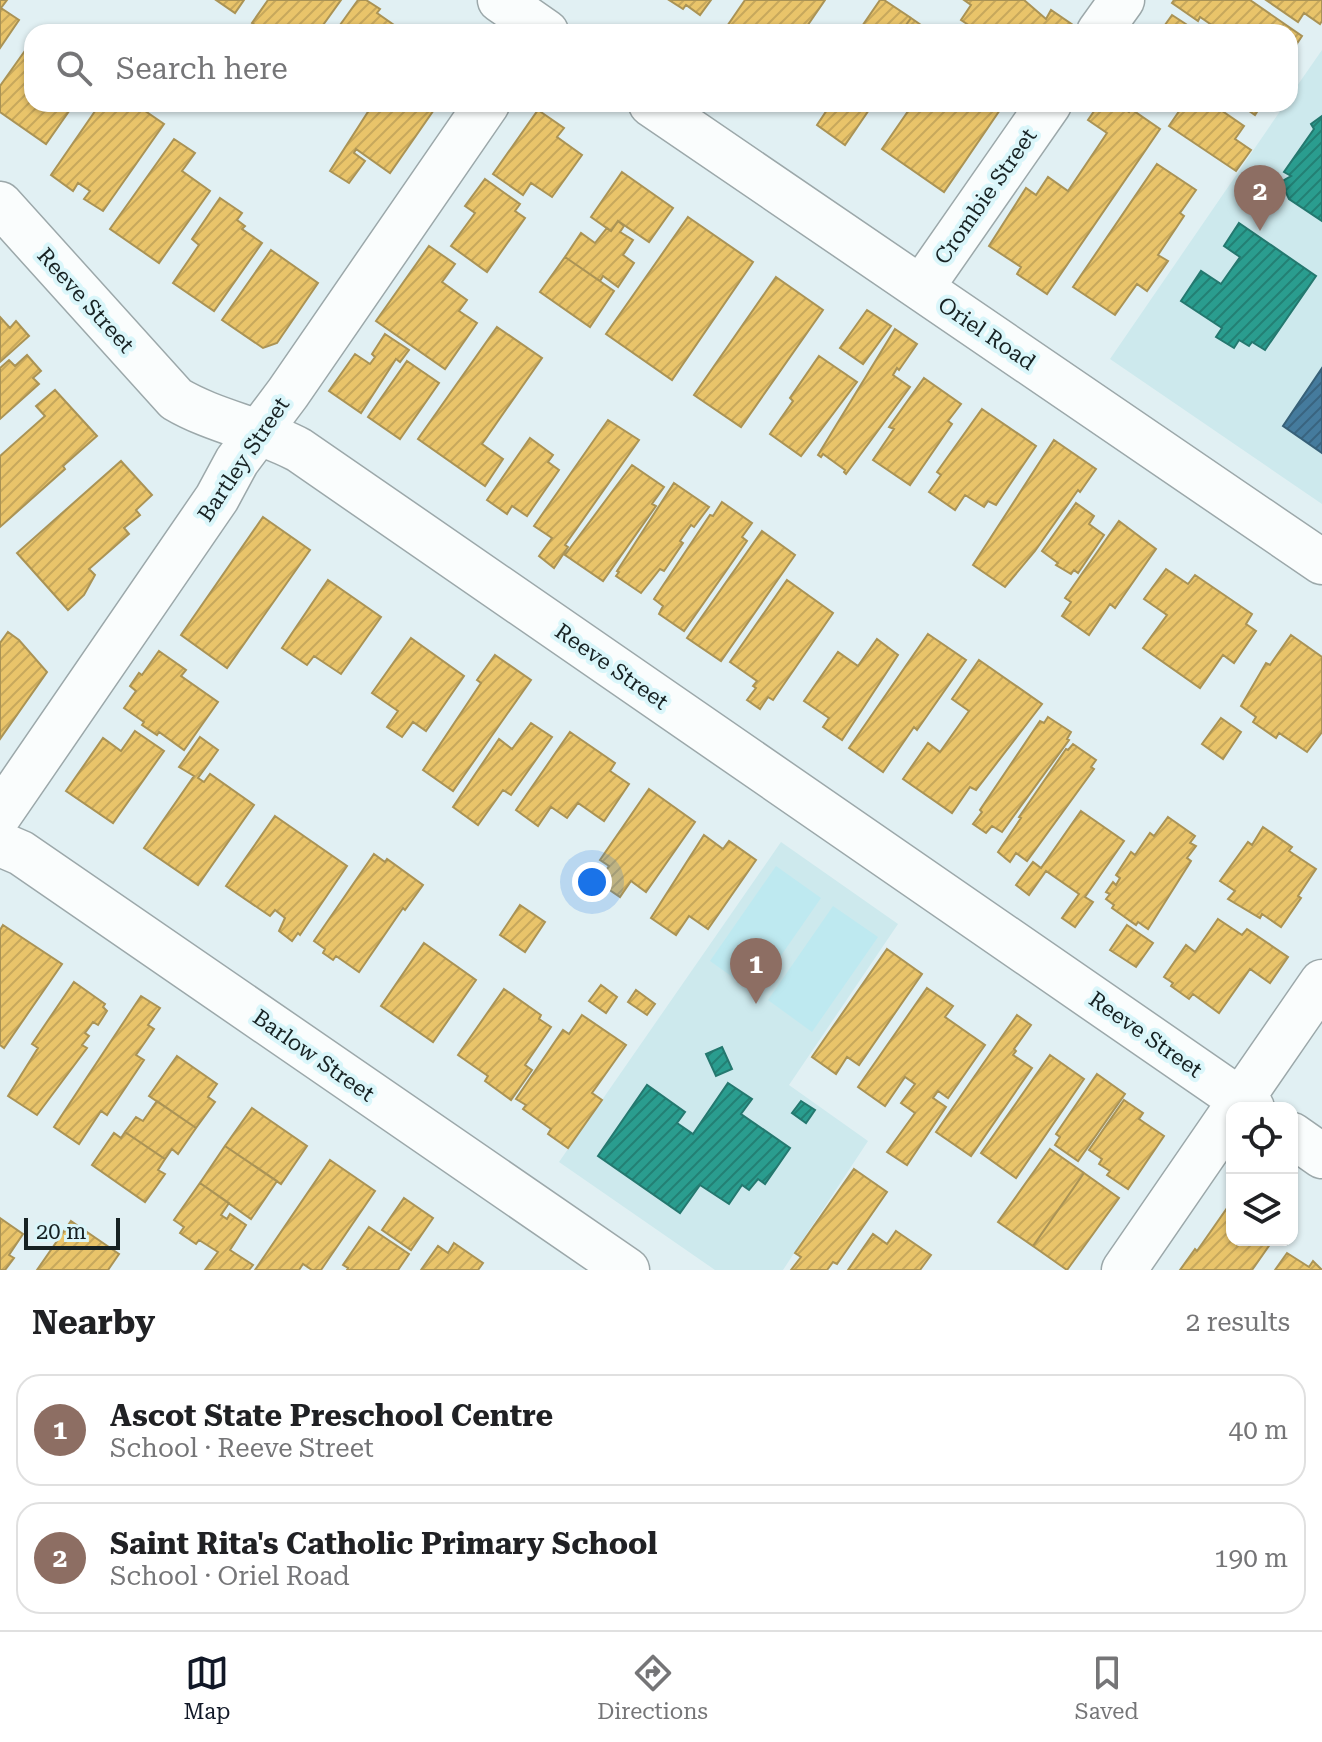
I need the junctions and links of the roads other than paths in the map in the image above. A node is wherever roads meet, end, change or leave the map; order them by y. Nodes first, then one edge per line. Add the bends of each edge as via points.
1 (500, 0) edge
2 (1122, 0) edge
3 (544, 23) edge
4 (1105, 24) edge
5 (481, 112) edge
6 (663, 112) edge
7 (1043, 112) edge
8 (0, 204) edge
9 (921, 288) junction
10 (260, 431) junction
11 (1322, 562) edge
12 (0, 814) edge
13 (0, 844) edge
14 (1322, 982) edge
15 (1233, 1102) edge
16 (1243, 1102) edge
17 (1226, 1127) edge
18 (1298, 1139) edge
19 (1322, 1156) edge
20 (627, 1270) edge
21 (1124, 1270) edge

1 - 3 street
2 - 4 street
5 - 10 street, Bartley Street
6 - 9 street, Oriel Road
7 - 9 street, Crombie Street
8 - 10 street, Reeve Street via 176,399
9 - 11 street, Oriel Road
10 - 12 street, Bartley Street
10 - 15 street, Reeve Street via 299,450
13 - 20 street, Barlow Street via 21,853
14 - 16 street
17 - 21 street
18 - 19 street

